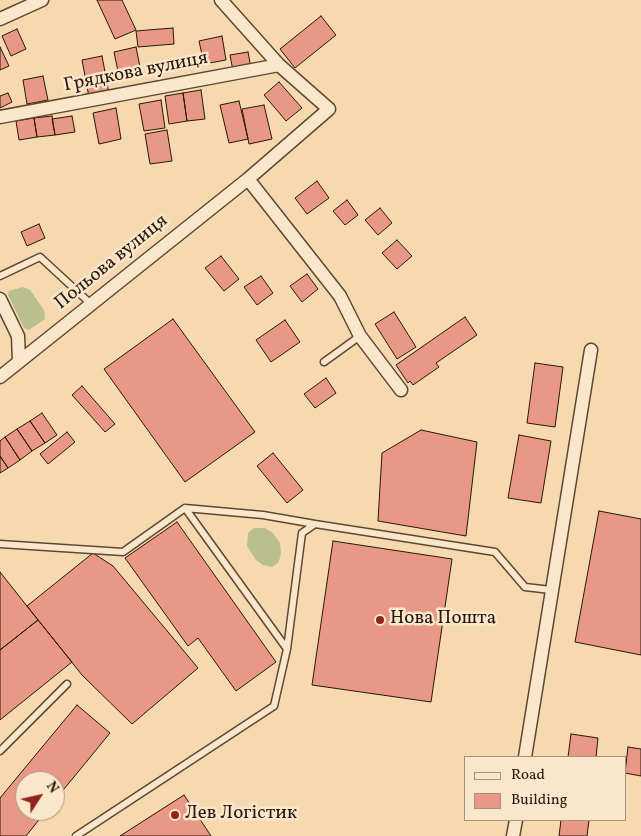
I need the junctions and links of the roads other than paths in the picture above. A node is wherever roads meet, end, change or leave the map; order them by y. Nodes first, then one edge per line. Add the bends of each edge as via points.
1 (42, 0) edge
2 (221, 0) edge
3 (0, 19) edge
4 (279, 65) junction
5 (0, 117) edge
6 (248, 179) junction
7 (0, 276) edge
8 (0, 299) edge
9 (91, 304) junction
10 (360, 336) junction
11 (591, 350) dead end
12 (19, 361) junction
13 (324, 362) dead end
14 (0, 377) edge
15 (402, 390) dead end
16 (185, 508) junction
17 (315, 524) junction
18 (0, 544) edge
19 (551, 590) junction
20 (287, 649) junction
21 (66, 684) dead end
22 (0, 751) edge
23 (525, 756) edge
24 (516, 821) edge
25 (76, 836) edge
26 (513, 836) edge

1 - 3 street
2 - 4 street
4 - 5 street, Грядкова вулиця
4 - 6 street, Польова вулиця via 329,109
6 - 9 street, Польова вулиця
6 - 10 street via 340,296
7 - 9 lane via 40,257
8 - 12 street via 18,336
9 - 12 street, Польова вулиця
10 - 13 lane
10 - 15 street
11 - 19 street
12 - 14 street, Польова вулиця
16 - 17 lane via 263,515
16 - 18 lane via 123,552
16 - 20 lane
17 - 19 lane via 495,552 525,586
17 - 20 lane via 302,533
19 - 23 street
20 - 25 lane via 274,706
21 - 22 lane
24 - 26 street

